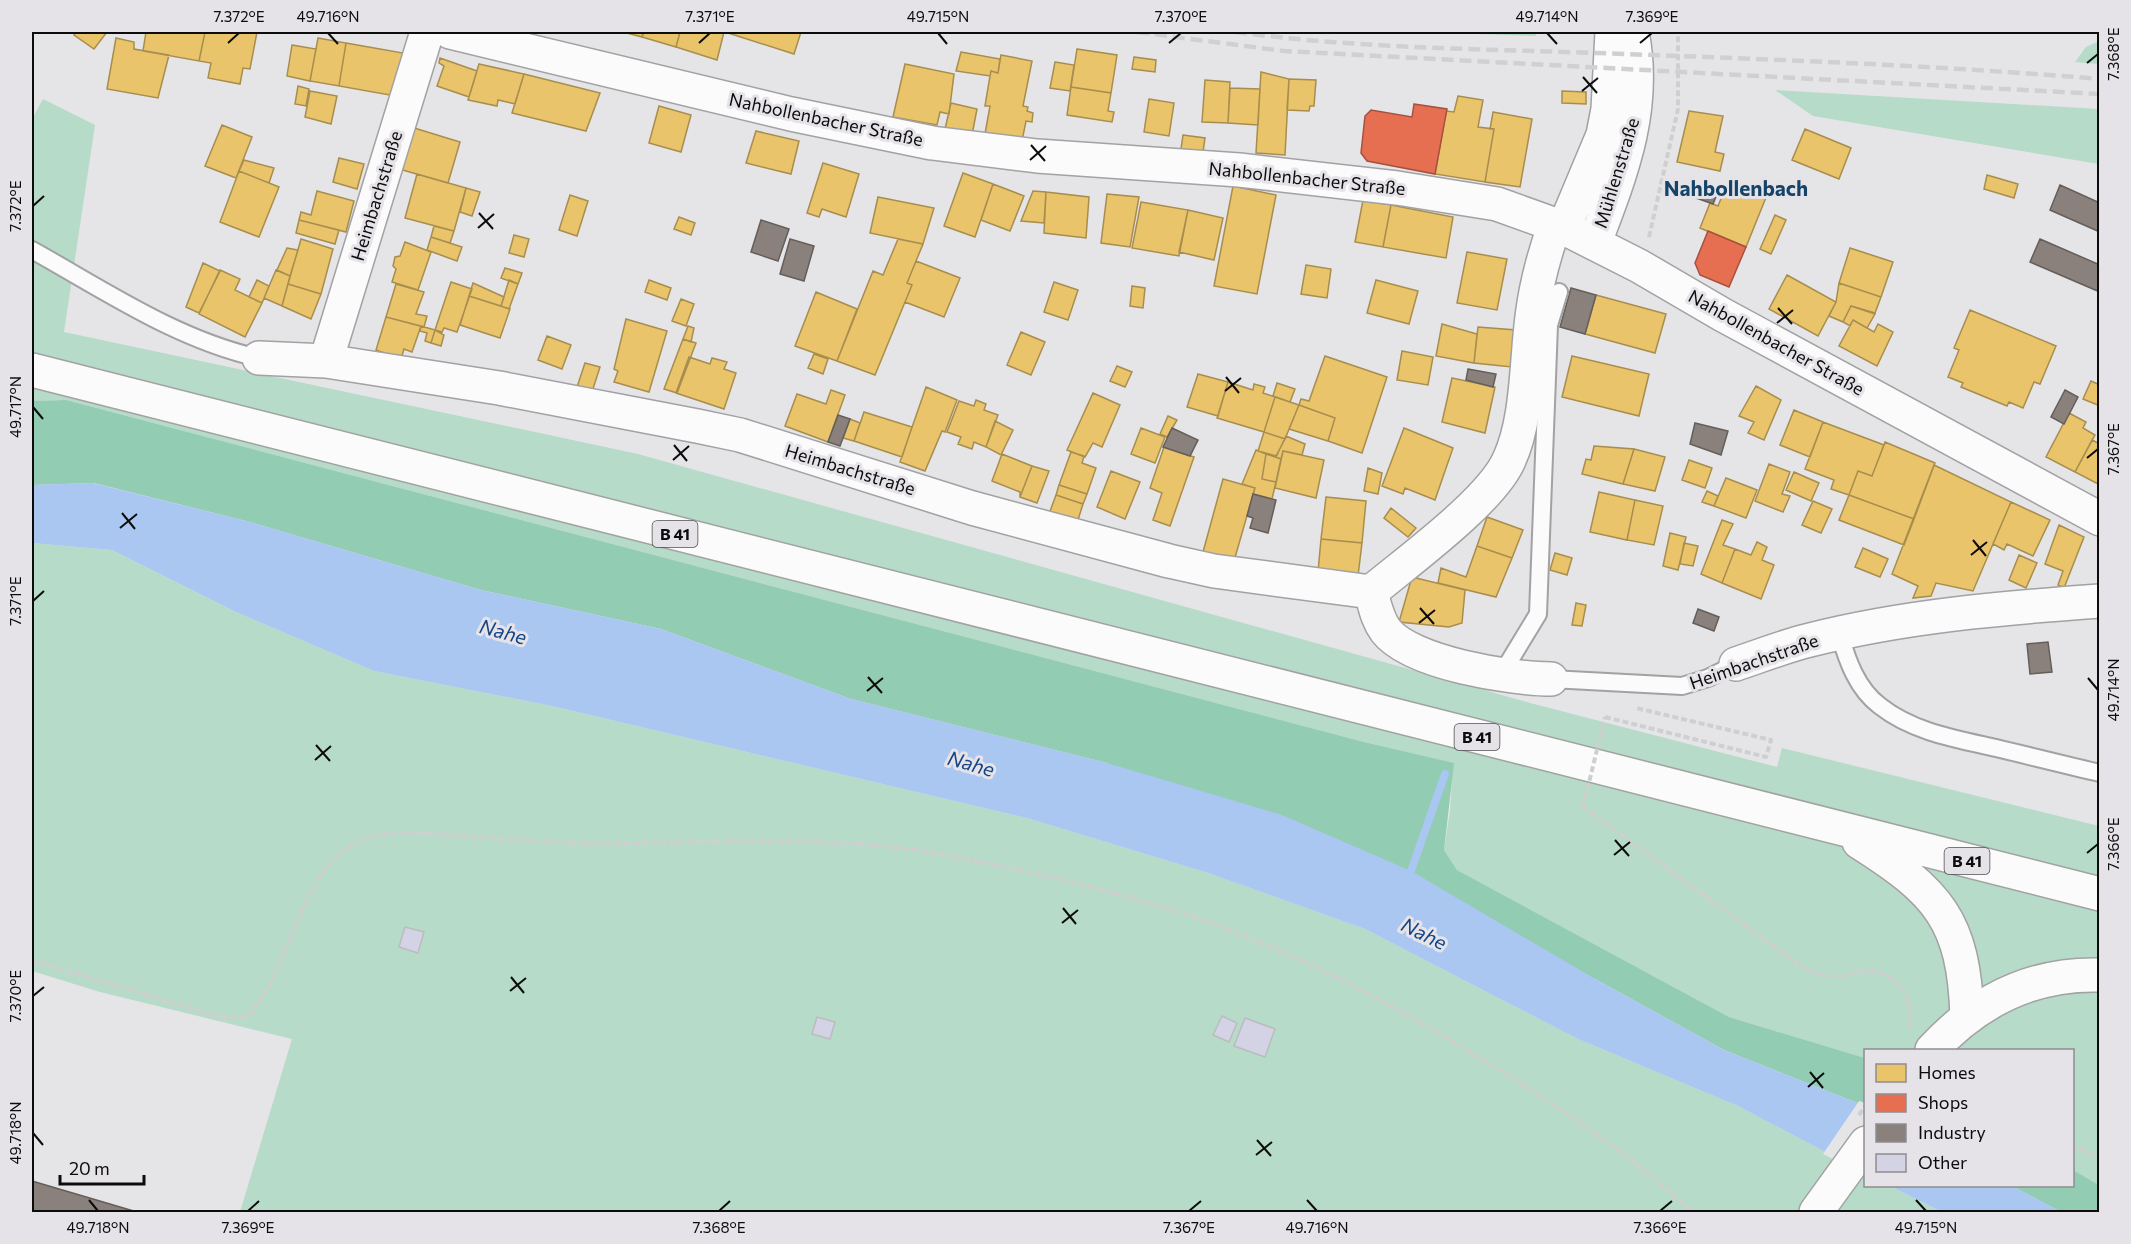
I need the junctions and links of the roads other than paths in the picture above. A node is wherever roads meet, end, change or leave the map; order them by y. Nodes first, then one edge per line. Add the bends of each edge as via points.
1 (427, 32) edge
2 (450, 32) edge
3 (1612, 32) edge
4 (1632, 32) edge
5 (1559, 226) junction
6 (1595, 242) junction
7 (32, 250) edge
8 (1559, 292) dead end
9 (259, 358) joint
10 (326, 361) junction
11 (32, 370) edge
12 (2100, 519) edge
13 (1371, 592) junction
14 (2100, 602) edge
15 (1840, 635) junction
16 (1736, 664) joint
17 (1501, 675) junction
18 (1551, 679) joint
19 (2100, 773) edge
20 (1835, 826) junction
21 (2100, 894) edge
22 (2100, 975) edge
23 (1967, 1017) junction
24 (1918, 1045) edge
25 (1864, 1146) edge
26 (1816, 1212) edge

1 - 10 street, Heimbachstraße
2 - 5 street, Nahbollenbacher Straße via 791,114 932,143 1397,188 1497,204
3 - 5 street, Mühlenstraße via 1603,135
4 - 6 street, Mühlenstraße via 1638,91 1634,122 1617,186
5 - 6 street, Nahbollenbacher Straße
5 - 13 street via 1538,273 1526,384 1509,461 1485,494
6 - 12 street, Nahbollenbacher Straße
7 - 9 lane, Heimbachstraße via 171,326 216,346
8 - 17 lane via 1549,325 1538,614
9 - 10 street, Heimbachstraße
10 - 13 street, Heimbachstraße via 499,388 740,435 972,508 1169,561 1214,571
11 - 20 street, B 41
13 - 17 street, Heimbachstraße via 1378,618 1398,642 1414,653
14 - 15 street, Heimbachstraße via 1976,610 1890,622
15 - 16 street, Heimbachstraße via 1810,640
15 - 19 lane via 1846,658 1860,684 1878,705 1909,724
16 - 18 lane, Heimbachstraße via 1682,686
17 - 18 street, Heimbachstraße
20 - 21 street, B 41
20 - 23 street via 1915,879 1944,914 1960,951
22 - 23 street via 2029,983
23 - 24 street
25 - 26 street

